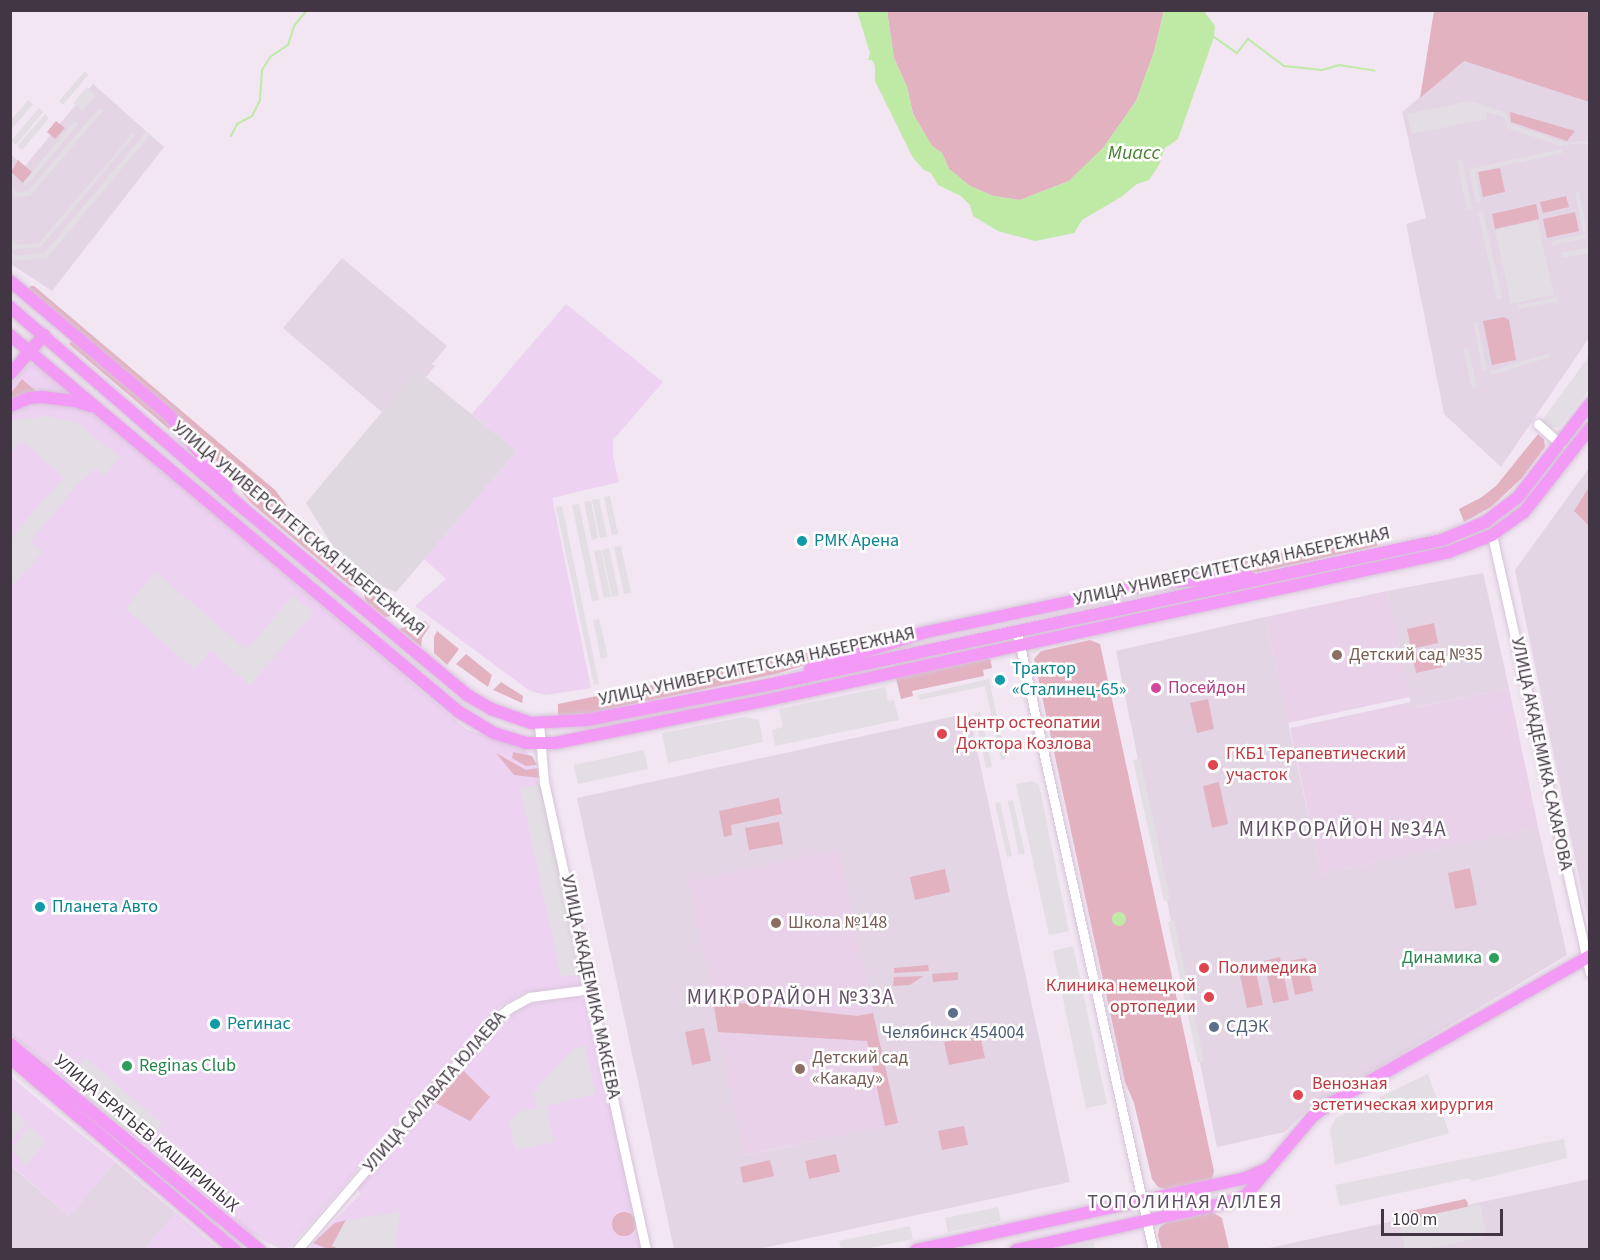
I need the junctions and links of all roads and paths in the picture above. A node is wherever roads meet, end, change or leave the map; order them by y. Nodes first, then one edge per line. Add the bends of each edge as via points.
1 (10, 281) edge
2 (10, 307) edge
3 (25, 319) junction
4 (11, 335) edge
5 (44, 335) junction
6 (30, 351) junction
7 (10, 374) edge
8 (1590, 404) edge
9 (10, 406) edge
10 (98, 408) junction
11 (1538, 424) dead end
12 (1590, 428) edge
13 (1560, 444) junction
14 (244, 509) junction
15 (1485, 522) junction
16 (1492, 535) junction
17 (1278, 577) junction
18 (1017, 632) junction
19 (1020, 646) junction
20 (772, 684) junction
21 (539, 723) junction
22 (539, 744) junction
23 (1588, 956) edge
24 (1590, 972) edge
25 (592, 989) junction
26 (10, 1044) edge
27 (10, 1059) edge
28 (1273, 1165) junction
29 (183, 1188) junction
30 (175, 1198) junction
31 (1142, 1200) junction
32 (1146, 1222) junction
33 (300, 1247) edge
34 (235, 1250) edge
35 (260, 1250) edge
36 (646, 1250) edge
37 (916, 1250) edge
38 (1016, 1250) edge
39 (1153, 1250) edge

1 - 14 main road via 169,415
2 - 3 main road, УЛИЦА УНИВЕРСИТЕТСКАЯ НАБЕРЕЖНАЯ
3 - 4 main road
3 - 5 main road, УЛИЦА УНИВЕРСИТЕТСКАЯ НАБЕРЕЖНАЯ
4 - 6 main road, УЛИЦА УНИВЕРСИТЕТСКАЯ НАБЕРЕЖНАЯ
5 - 6 main road
5 - 14 main road, УЛИЦА УНИВЕРСИТЕТСКАЯ НАБЕРЕЖНАЯ
6 - 7 main road
6 - 10 main road, УЛИЦА УНИВЕРСИТЕТСКАЯ НАБЕРЕЖНАЯ
8 - 13 main road, УЛИЦА УНИВЕРСИТЕТСКАЯ НАБЕРЕЖНАЯ
9 - 10 main road via 29,398 48,397
10 - 22 main road, УЛИЦА УНИВЕРСИТЕТСКАЯ НАБЕРЕЖНАЯ via 459,712 514,741
11 - 13 street
12 - 16 main road, УЛИЦА УНИВЕРСИТЕТСКАЯ НАБЕРЕЖНАЯ via 1524,512
13 - 15 main road, УЛИЦА УНИВЕРСИТЕТСКАЯ НАБЕРЕЖНАЯ via 1518,497
14 - 21 main road, УЛИЦА УНИВЕРСИТЕТСКАЯ НАБЕРЕЖНАЯ via 467,695 520,721
15 - 16 main road
15 - 17 main road, УЛИЦА УНИВЕРСИТЕТСКАЯ НАБЕРЕЖНАЯ via 1442,540
16 - 19 main road, УЛИЦА УНИВЕРСИТЕТСКАЯ НАБЕРЕЖНАЯ via 1449,552
16 - 23 street, УЛИЦА АКАДЕМИКА САХАРОВА
17 - 18 main road, УЛИЦА УНИВЕРСИТЕТСКАЯ НАБЕРЕЖНАЯ
17 - 20 main road via 1162,582 922,633
18 - 19 street
18 - 20 main road, УЛИЦА УНИВЕРСИТЕТСКАЯ НАБЕРЕЖНАЯ
19 - 22 main road, УЛИЦА УНИВЕРСИТЕТСКАЯ НАБЕРЕЖНАЯ via 587,738
19 - 31 street
20 - 21 main road, УЛИЦА УНИВЕРСИТЕТСКАЯ НАБЕРЕЖНАЯ via 587,720
21 - 22 street, УЛИЦА АКАДЕМИКА МАКЕЕВА
22 - 25 street, УЛИЦА АКАДЕМИКА МАКЕЕВА via 544,782
23 - 24 street, УЛИЦА АКАДЕМИКА САХАРОВА
23 - 28 main road via 1333,1102 1312,1117
25 - 33 street, УЛИЦА САЛАВАТА ЮЛАЕВА via 530,998 501,1014
25 - 36 street, УЛИЦА АКАДЕМИКА МАКЕЕВА
26 - 29 main road, УЛИЦА БРАТЬЕВ КАШИРИНЫХ
27 - 30 main road, УЛИЦА БРАТЬЕВ КАШИРИНЫХ
28 - 31 main road via 1245,1178
28 - 32 main road via 1247,1194 1234,1201
29 - 30 main road
29 - 35 main road, УЛИЦА БРАТЬЕВ КАШИРИНЫХ
30 - 34 main road, УЛИЦА БРАТЬЕВ КАШИРИНЫХ
31 - 32 street
31 - 37 main road
32 - 38 main road
32 - 39 street

